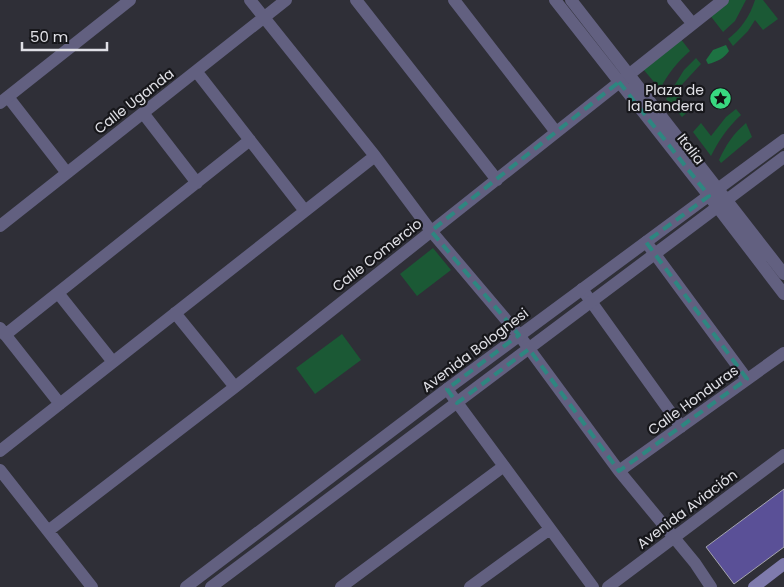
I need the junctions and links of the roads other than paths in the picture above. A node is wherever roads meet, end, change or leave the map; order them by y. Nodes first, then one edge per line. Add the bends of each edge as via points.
1 (130, 0) edge
2 (250, 0) edge
3 (286, 0) edge
4 (356, 0) edge
5 (454, 0) edge
6 (555, 0) edge
7 (571, 0) edge
8 (673, 0) edge
9 (723, 0) edge
10 (264, 17) junction
11 (692, 23) junction
12 (196, 71) junction
13 (624, 78) junction
14 (4, 100) edge
15 (143, 113) junction
16 (556, 132) junction
17 (250, 140) junction
18 (784, 140) edge
19 (375, 156) junction
20 (784, 157) edge
21 (67, 174) junction
22 (497, 180) junction
23 (197, 183) junction
24 (714, 192) junction
25 (722, 204) junction
26 (306, 211) junction
27 (0, 226) edge
28 (431, 231) junction
29 (646, 242) junction
30 (655, 254) junction
31 (784, 274) edge
32 (582, 288) junction
33 (58, 293) junction
34 (784, 294) edge
35 (591, 302) junction
36 (175, 314) junction
37 (3, 331) edge
38 (519, 335) junction
39 (529, 348) junction
40 (784, 353) edge
41 (113, 362) junction
42 (747, 379) junction
43 (235, 387) junction
44 (447, 389) junction
45 (457, 402) junction
46 (60, 404) junction
47 (681, 427) junction
48 (0, 452) edge
49 (784, 455) edge
50 (504, 466) junction
51 (0, 470) edge
52 (619, 471) junction
53 (550, 529) junction
54 (48, 531) junction
55 (673, 539) junction
56 (784, 564) edge
57 (203, 582) edge
58 (92, 587) edge
59 (186, 587) edge
60 (211, 587) edge
61 (341, 587) edge
62 (470, 587) edge
63 (593, 587) edge
64 (608, 587) edge
65 (710, 587) edge
66 (754, 587) edge

1 - 14 street
2 - 10 street
3 - 10 street, Calle Uganda
4 - 22 street
5 - 16 street
6 - 13 street, Italia
7 - 13 street
8 - 11 street
9 - 11 street, Calle Comercio
10 - 12 street, Calle Uganda
10 - 19 street
11 - 13 street, Calle Comercio
12 - 15 street, Calle Uganda
12 - 17 street
13 - 16 street, Calle Comercio
13 - 24 street, Italia
14 - 21 street
15 - 21 street, Calle Uganda
15 - 23 street
16 - 22 street, Calle Comercio
17 - 23 street
17 - 26 street
18 - 24 street, Avenida Bolognesi
19 - 26 street
19 - 28 street
20 - 25 street
21 - 27 street, Calle Uganda
22 - 28 street, Calle Comercio
23 - 33 street
24 - 25 street, Italia
24 - 29 street, Avenida Bolognesi
25 - 30 street
25 - 31 street
25 - 34 street, Italia
26 - 36 street
28 - 38 street
28 - 43 street, Calle Comercio
29 - 30 street
29 - 32 street, Avenida Bolognesi
30 - 35 street
30 - 42 street
32 - 35 street
32 - 38 street, Avenida Bolognesi
33 - 37 street
33 - 41 street
35 - 39 street
35 - 47 street
36 - 41 street
36 - 43 street
37 - 46 street
38 - 39 street
38 - 44 street, Avenida Bolognesi
39 - 45 street
39 - 52 street
40 - 42 street, Calle Honduras
41 - 46 street
42 - 47 street, Calle Honduras
43 - 54 street, Calle Comercio
44 - 45 street
44 - 57 street, Avenida Bolognesi
45 - 50 street
45 - 60 street
46 - 48 street
47 - 52 street, Calle Honduras
49 - 55 street, Avenida Aviación
50 - 53 street
50 - 61 street
51 - 54 street
52 - 55 street
53 - 62 street
53 - 63 street
54 - 58 street
55 - 64 street, Avenida Aviación
55 - 65 street via 695,563
56 - 66 main road
57 - 59 street, Avenida Bolognesi

